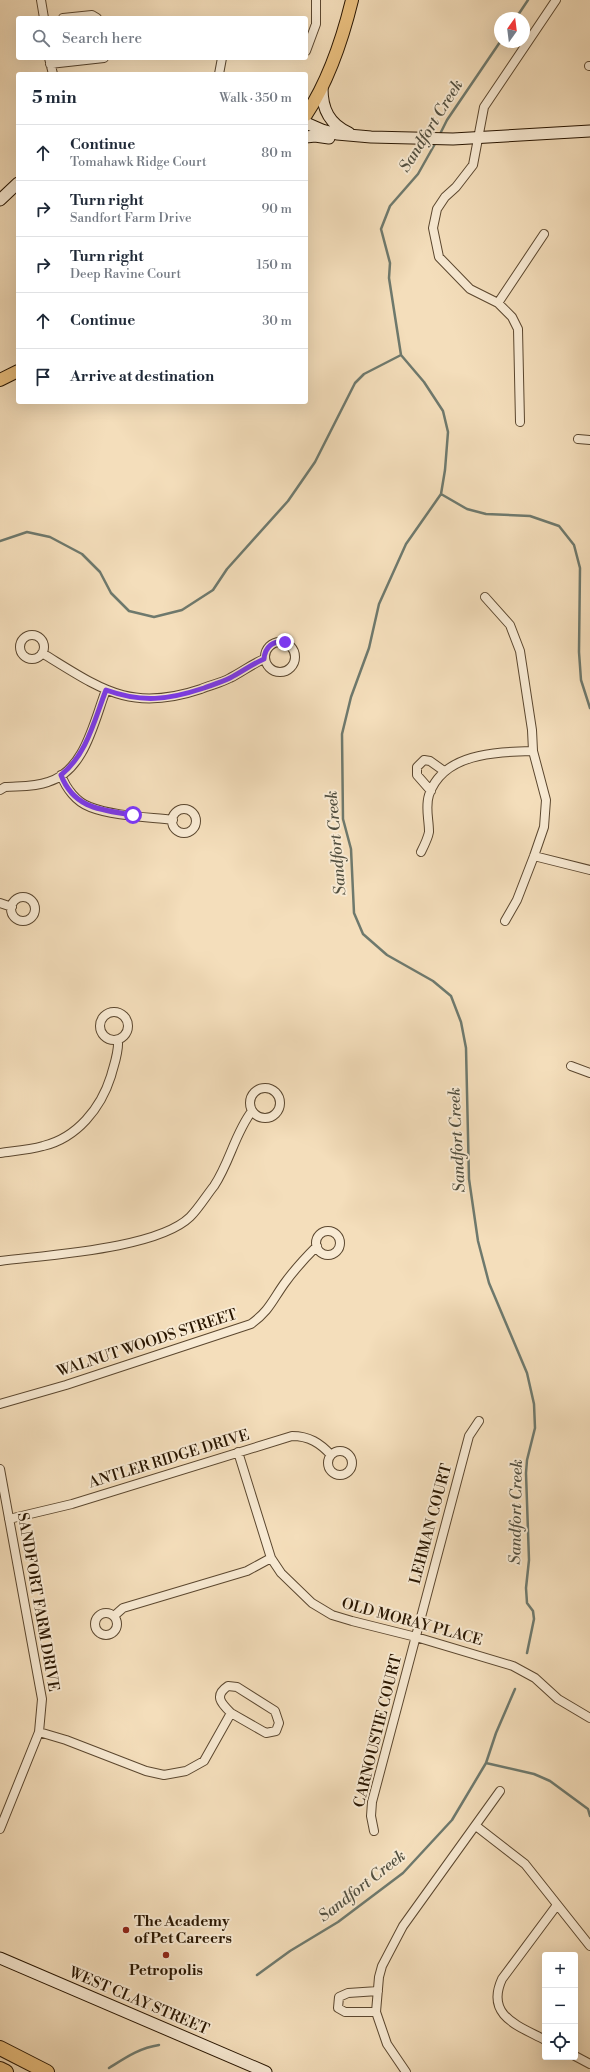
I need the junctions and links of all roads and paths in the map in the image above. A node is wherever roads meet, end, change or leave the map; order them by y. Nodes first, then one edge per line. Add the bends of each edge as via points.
1 (41, 0) edge
2 (316, 0) edge
3 (352, 0) edge
4 (556, 0) edge
5 (44, 16) edge
6 (83, 16) edge
7 (94, 16) edge
8 (308, 46) edge
9 (68, 60) edge
10 (222, 60) edge
11 (50, 61) edge
12 (53, 72) edge
13 (219, 72) edge
14 (322, 88) junction
15 (308, 112) edge
16 (308, 124) edge
17 (590, 131) edge
18 (308, 137) edge
19 (359, 137) junction
20 (479, 137) junction
21 (16, 185) edge
22 (0, 200) edge
23 (544, 234) dead end
24 (498, 303) junction
25 (16, 371) edge
26 (0, 380) edge
27 (520, 422) dead end
28 (578, 438) dead end
29 (590, 440) edge
30 (485, 597) dead end
31 (42, 653) dead end
32 (264, 659) dead end
33 (106, 690) junction
34 (533, 751) junction
35 (444, 771) junction
36 (61, 775) junction
37 (0, 790) edge
38 (431, 791) junction
39 (173, 820) dead end
40 (421, 852) dead end
41 (534, 856) junction
42 (590, 870) edge
43 (0, 903) edge
44 (12, 907) dead end
45 (505, 921) dead end
46 (118, 1040) dead end
47 (571, 1066) dead end
48 (590, 1073) edge
49 (252, 1111) dead end
50 (0, 1153) edge
51 (317, 1246) dead end
52 (0, 1262) edge
53 (0, 1404) edge
54 (479, 1421) dead end
55 (238, 1452) junction
56 (331, 1455) dead end
57 (0, 1469) edge
58 (9, 1519) junction
59 (271, 1558) junction
60 (114, 1616) dead end
61 (416, 1637) junction
62 (231, 1713) junction
63 (590, 1718) edge
64 (39, 1732) junction
65 (500, 1791) dead end
66 (476, 1826) junction
67 (0, 1829) edge
68 (374, 1831) dead end
69 (557, 1905) junction
70 (590, 1946) edge
71 (0, 1958) edge
72 (378, 1991) junction
73 (376, 2012) junction
74 (542, 2038) edge
75 (0, 2048) edge
76 (578, 2058) edge
77 (590, 2064) edge
78 (0, 2069) edge
79 (6, 2072) edge
80 (47, 2072) edge
81 (266, 2072) edge
82 (406, 2072) edge

1 - 5 street
2 - 8 street via 316,24
3 - 14 main road via 336,56
4 - 20 street via 484,107
6 - 7 street
9 - 11 street
10 - 13 street
11 - 12 street
14 - 15 main road
14 - 19 street via 322,103 327,115 340,128
16 - 19 street via 322,130
17 - 20 street
18 - 19 street via 340,140
19 - 20 street
20 - 24 street via 473,165 437,209 433,228 439,256 470,289
21 - 22 street
23 - 24 street
24 - 27 street via 512,316 518,329
25 - 26 main road
28 - 29 street
30 - 34 street via 510,625 520,651
31 - 33 street
32 - 33 street via 229,679 162,699 123,696
33 - 36 street via 81,754
34 - 35 street via 504,752 467,760
34 - 41 street via 542,781 546,812
35 - 38 street
35 - 38 street via 430,761 424,760 417,767 417,775
36 - 37 street via 49,782 5,787
36 - 39 street via 69,790 88,806
38 - 40 street via 427,810 429,833
41 - 42 street
41 - 45 street via 517,900
43 - 44 street
46 - 50 street via 119,1049 107,1088 98,1106 76,1130 44,1146
47 - 48 street
49 - 52 street via 244,1121 232,1153 214,1184 189,1217 171,1229 120,1245
51 - 53 street, WALNUT WOODS STREET via 295,1270 274,1302 250,1324 66,1385
54 - 61 street, LEHMAN COURT via 469,1436
55 - 56 street, ANTLER RIDGE DRIVE via 299,1436 320,1443
55 - 58 street, ANTLER RIDGE DRIVE via 72,1504
55 - 59 street, OLD MORAY PLACE
57 - 58 street, SANDFORT FARM DRIVE
58 - 64 street, SANDFORT FARM DRIVE via 40,1682 42,1698
59 - 60 street via 247,1571 123,1608
59 - 61 street, OLD MORAY PLACE via 294,1588 332,1615
61 - 63 street, OLD MORAY PLACE via 513,1666 535,1678 558,1699
61 - 68 street, CARNOUSTIE COURT via 372,1802
62 - 62 street via 221,1704 220,1698 225,1688 231,1685 275,1711 279,1723 276,1731 266,1733
62 - 64 street via 204,1760 186,1771 164,1774 146,1771
64 - 67 street, SANDFORT FARM DRIVE
65 - 66 street
66 - 69 street via 525,1864
66 - 72 street via 403,1926 382,1966
69 - 70 street
69 - 74 street via 497,1988 499,2009 507,2019
71 - 81 street, WEST CLAY STREET
72 - 73 street
72 - 73 street via 348,1993 339,1997 337,2002 338,2008 345,2012
73 - 82 street via 387,2044
75 - 80 highway
76 - 77 street
78 - 79 highway

